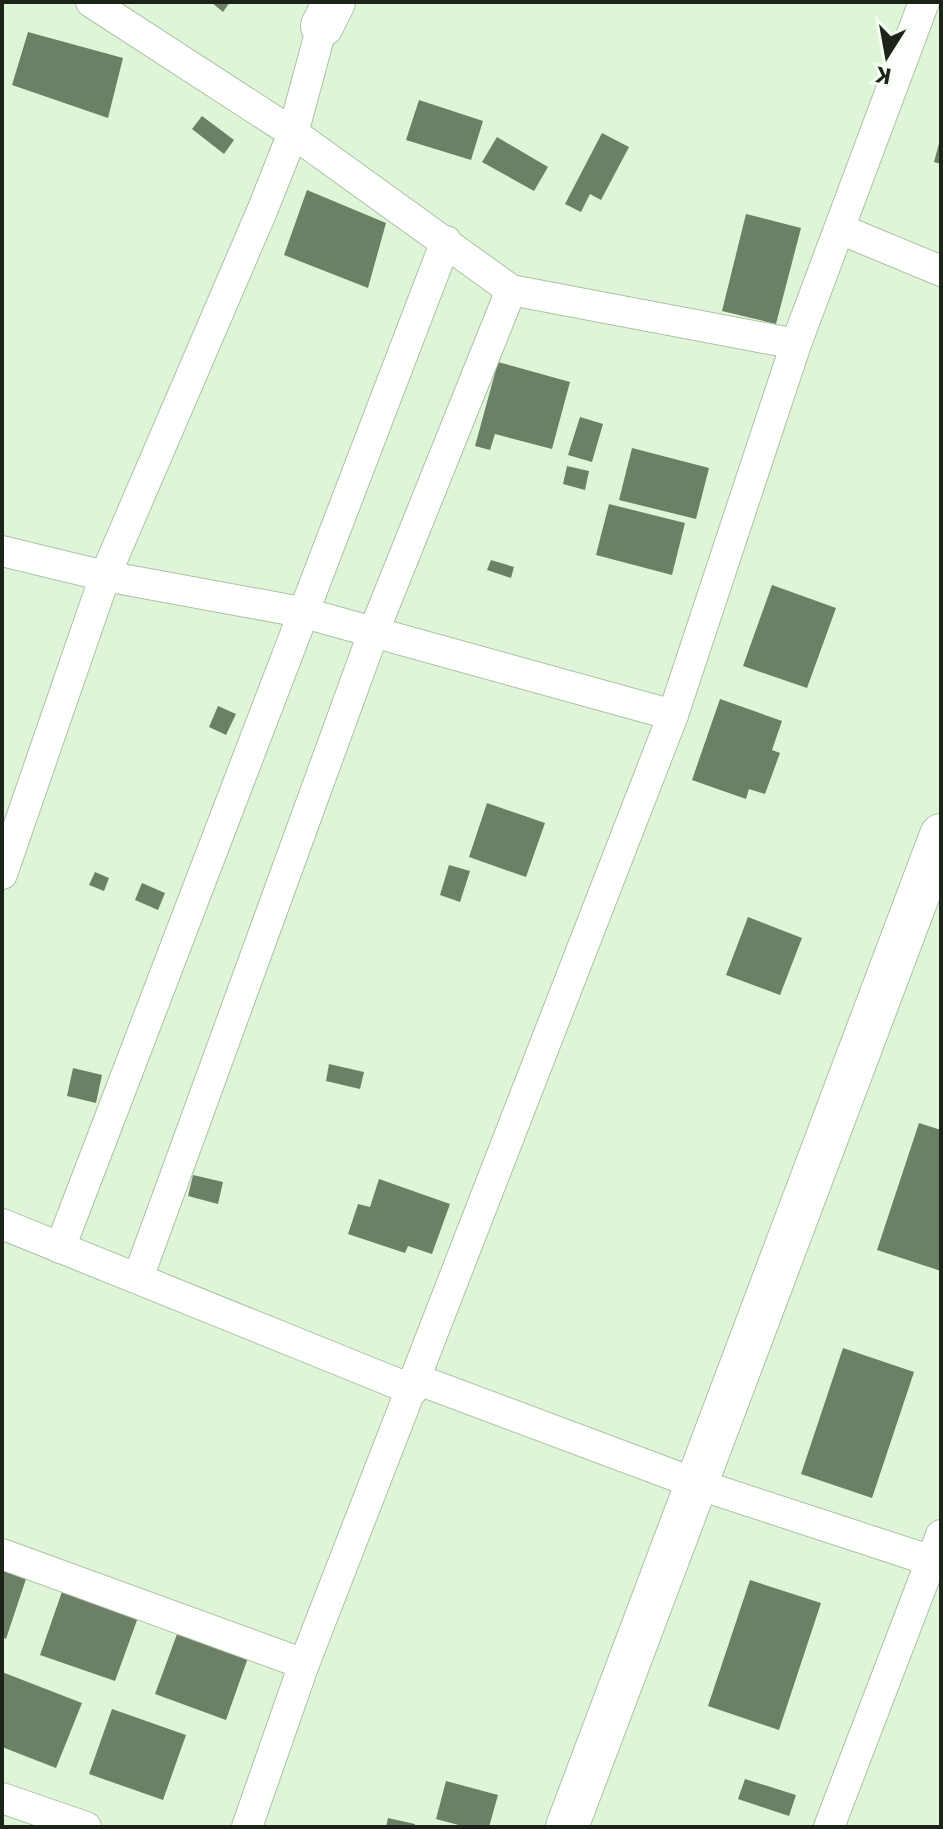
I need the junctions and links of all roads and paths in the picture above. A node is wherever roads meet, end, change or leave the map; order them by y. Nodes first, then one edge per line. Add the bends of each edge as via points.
1 (91, 2) edge
2 (924, 2) edge
3 (329, 10) edge
4 (293, 133) junction
5 (840, 229) junction
6 (446, 241) junction
7 (941, 271) edge
8 (511, 290) junction
9 (796, 344) junction
10 (2, 551) edge
11 (105, 576) junction
12 (301, 612) junction
13 (374, 631) junction
14 (673, 715) junction
15 (9, 830) edge
16 (940, 842) edge
17 (2, 874) edge
18 (2, 1224) edge
19 (60, 1248) junction
20 (138, 1278) junction
21 (414, 1384) junction
22 (697, 1484) junction
23 (938, 1553) edge
24 (2, 1554) edge
25 (304, 1664) junction
26 (2, 1798) edge
27 (86, 1827) edge
28 (247, 1827) edge
29 (567, 1827) edge
30 (829, 1827) edge

1 - 4 street
2 - 5 street
3 - 4 street
4 - 6 street
4 - 11 street
5 - 7 street
5 - 9 street
6 - 8 street
6 - 12 street
8 - 9 street
8 - 13 street
9 - 14 street
10 - 11 street
11 - 12 street
11 - 15 street
12 - 13 street
12 - 19 street
13 - 14 street
13 - 20 street
14 - 21 street
15 - 17 street
16 - 22 street
18 - 19 street
19 - 20 street
20 - 21 street
21 - 22 street
21 - 25 street
22 - 23 street
22 - 29 street
23 - 30 street
24 - 25 street
25 - 28 street
26 - 27 street

